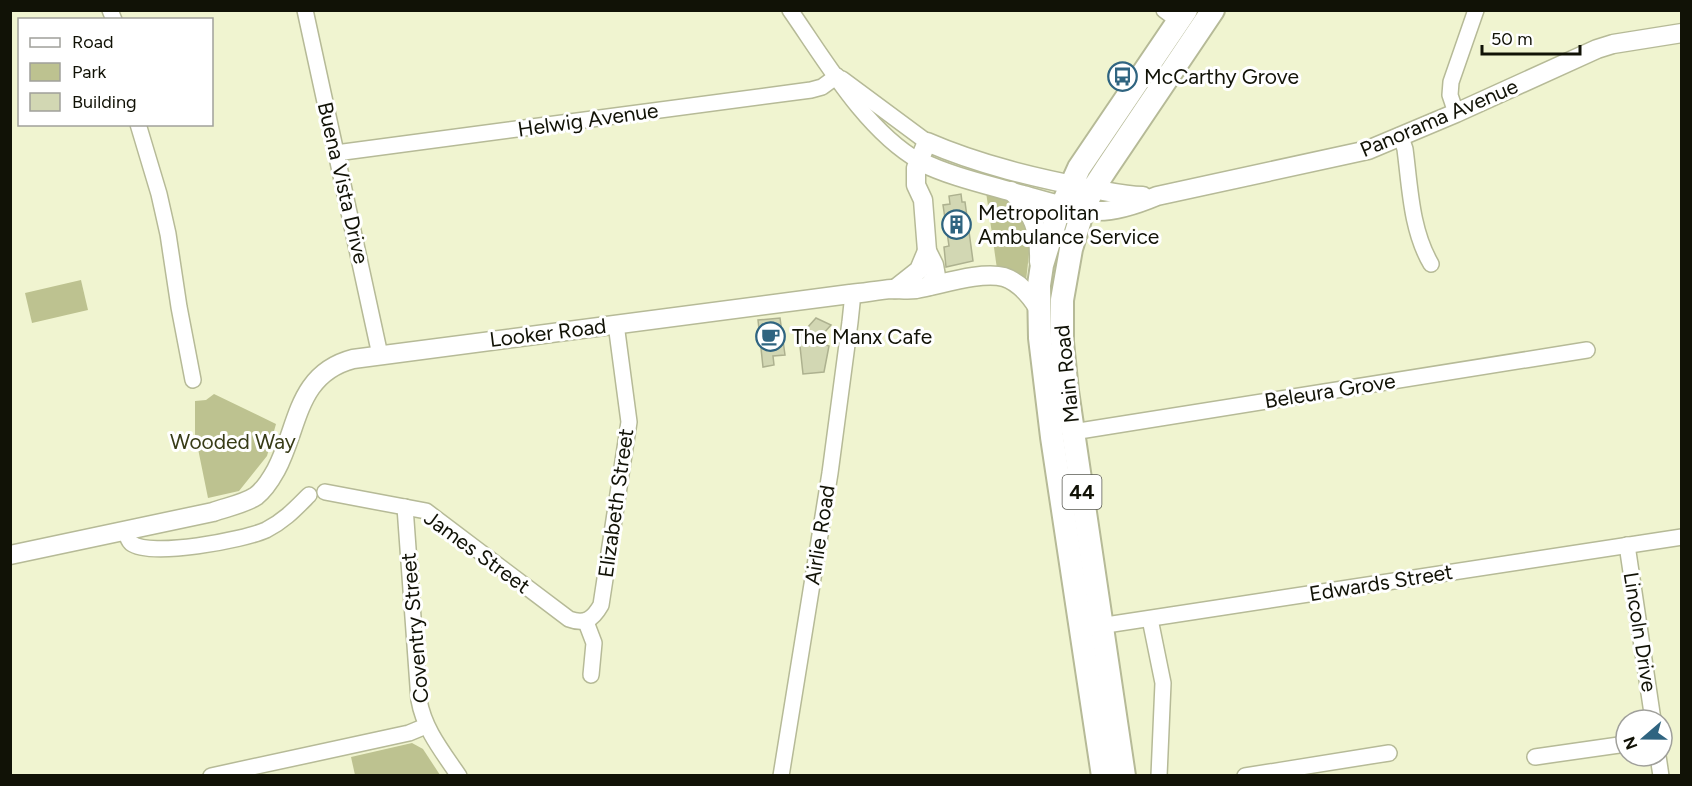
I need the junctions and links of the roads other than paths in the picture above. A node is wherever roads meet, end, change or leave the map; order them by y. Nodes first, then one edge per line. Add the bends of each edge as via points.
1 (305, 10) edge
2 (790, 10) edge
3 (1213, 10) edge
4 (1476, 10) edge
5 (1176, 14) edge
6 (1682, 33) edge
7 (837, 76) junction
8 (1456, 113) junction
9 (139, 126) edge
10 (1401, 137) junction
11 (934, 145) junction
12 (336, 153) junction
13 (926, 164) junction
14 (1093, 189) junction
15 (1011, 191) junction
16 (1157, 196) junction
17 (1071, 200) junction
18 (927, 251) junction
19 (1431, 264) dead end
20 (1039, 285) junction
21 (929, 286) junction
22 (895, 289) junction
23 (850, 294) junction
24 (1038, 308) junction
25 (616, 324) junction
26 (1587, 350) dead end
27 (380, 355) junction
28 (194, 380) dead end
29 (1073, 432) junction
30 (325, 492) dead end
31 (309, 495) dead end
32 (405, 507) junction
33 (126, 530) junction
34 (1682, 537) edge
35 (1627, 545) junction
36 (10, 555) edge
37 (1150, 619) junction
38 (586, 622) junction
39 (1092, 627) junction
40 (591, 675) dead end
41 (1651, 708) edge
42 (426, 726) junction
43 (1614, 746) edge
44 (1389, 753) dead end
45 (1536, 757) dead end
46 (211, 776) edge
47 (459, 776) edge
48 (781, 776) edge
49 (1103, 776) edge
50 (1124, 776) edge
51 (1159, 776) edge
52 (1245, 776) edge

1 - 12 street, Buena Vista Drive
2 - 7 street
3 - 14 main road, Main Road / 44
4 - 8 street via 1450,82
5 - 17 main road, Main Road / 44 via 1095,143
6 - 8 street, Panorama Avenue via 1597,48
7 - 11 street
7 - 12 street, Helwig Avenue via 811,90
7 - 13 street via 878,128
8 - 10 street, Panorama Avenue
9 - 28 street via 168,234
10 - 16 street, Panorama Avenue via 1351,155
10 - 19 street via 1416,226
11 - 13 street
11 - 17 street via 1041,180
12 - 27 street, Buena Vista Drive
13 - 15 street
13 - 18 street via 923,200
14 - 16 street, Panorama Avenue
14 - 17 main road, Main Road / 44
15 - 17 street
15 - 20 street via 1031,214 1035,225
16 - 17 street, Panorama Avenue via 1109,210
17 - 20 main road, Main Road / 44 via 1048,245
17 - 29 main road, Main Road / 44 via 1062,342
18 - 21 street via 936,276
18 - 22 street via 919,270
20 - 24 main road, Main Road / 44
21 - 22 street, Looker Road
21 - 24 street, Looker Road via 1005,278 1025,291
22 - 23 street, Looker Road
23 - 25 street, Looker Road
23 - 48 street, Airlie Road via 850,322 830,473
24 - 39 main road, Main Road / 44 via 1052,437
25 - 27 street, Looker Road
25 - 38 street, Elizabeth Street via 629,422 601,605
26 - 29 street, Beleura Grove
27 - 33 street, Looker Road via 337,363 322,373 308,390 276,470 256,495 213,512
29 - 39 main road, Main Road / 44
30 - 32 street, James Street
31 - 33 street via 287,518 264,531 220,543 173,548 140,546 132,544
32 - 38 street, James Street via 434,516 569,619
32 - 42 street, Coventry Street via 419,700
33 - 36 street, Looker Road
34 - 35 street, Edwards Street
35 - 37 street, Edwards Street
35 - 41 street, Lincoln Drive
37 - 39 street, Edwards Street
37 - 51 street via 1163,684
38 - 40 street via 594,643
39 - 49 main road, Main Road / 44
39 - 50 main road, Main Road / 44
42 - 46 street
42 - 47 street, Coventry Street
43 - 45 street
44 - 52 street

